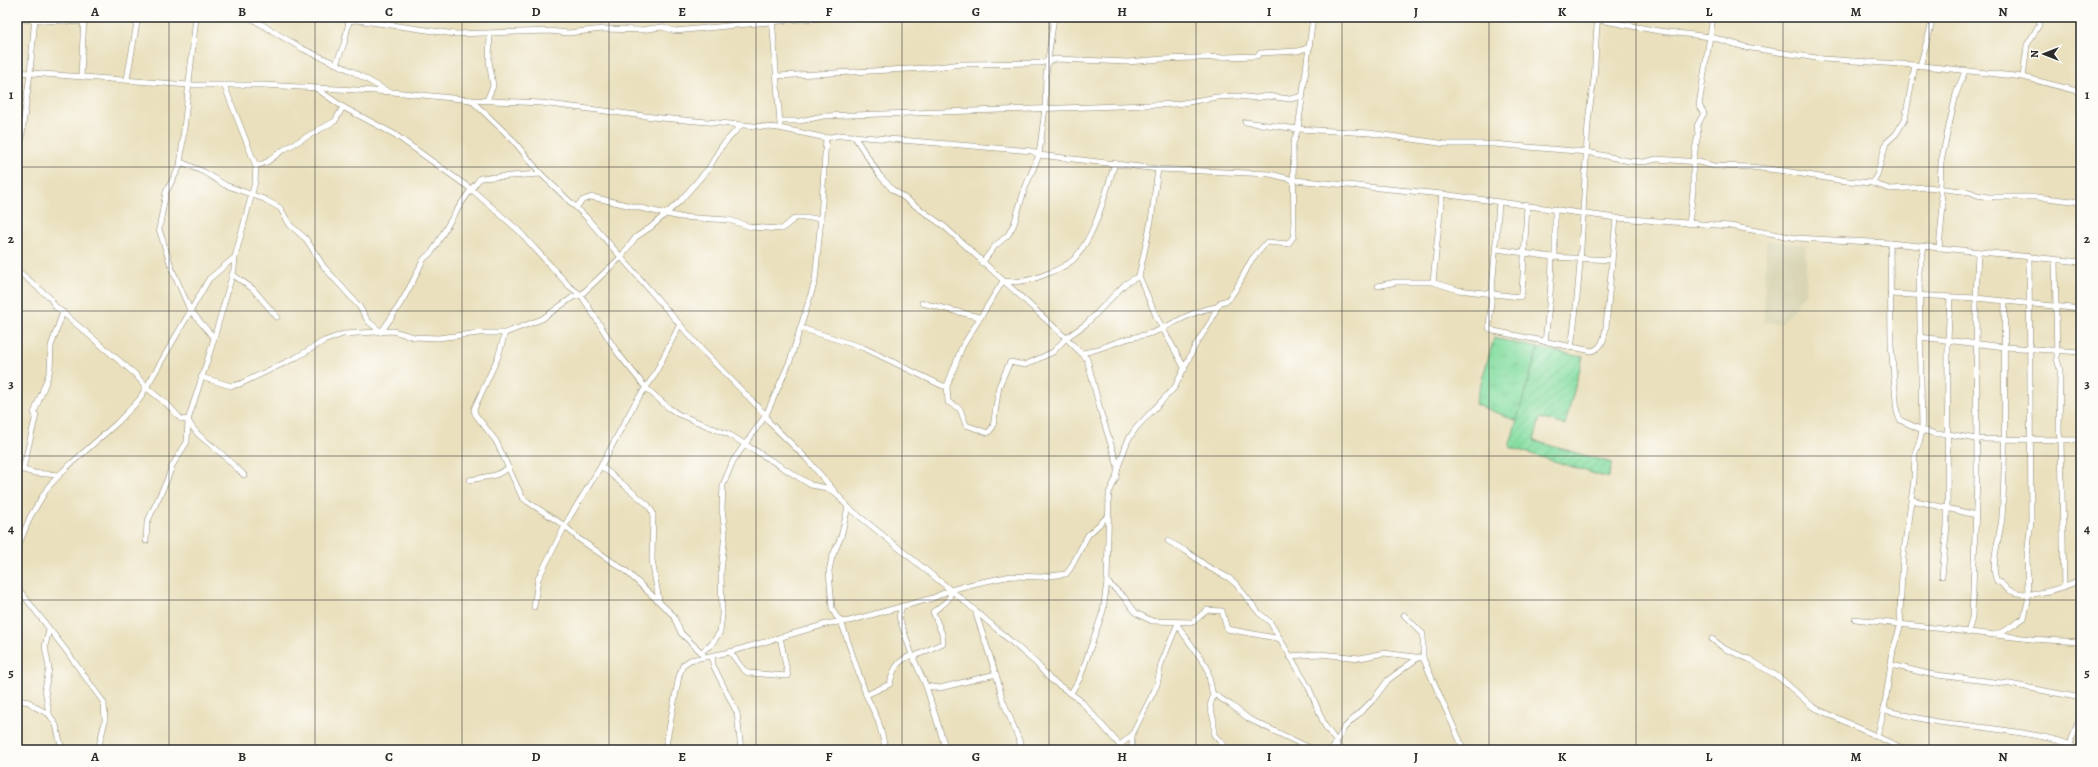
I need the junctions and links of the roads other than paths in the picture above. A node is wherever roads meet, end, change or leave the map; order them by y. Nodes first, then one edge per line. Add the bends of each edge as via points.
1 (138, 17) edge
2 (196, 17) edge
3 (249, 17) edge
4 (843, 17) edge
5 (1054, 17) edge
6 (1313, 17) edge
7 (1583, 17) edge
8 (1713, 17) edge
9 (1931, 17) edge
10 (2040, 17) edge
11 (35, 18) edge
12 (355, 18) edge
13 (1598, 18) edge
14 (17, 19) edge
15 (349, 19) edge
16 (772, 19) edge
17 (84, 20) edge
18 (490, 33) junction
19 (1711, 37) junction
20 (1310, 47) junction
21 (1049, 62) junction
22 (336, 64) junction
23 (1918, 65) junction
24 (1965, 71) junction
25 (17, 72) edge
26 (30, 73) junction
27 (81, 76) junction
28 (777, 76) junction
29 (2023, 77) junction
30 (127, 79) junction
31 (189, 85) junction
32 (224, 85) junction
33 (316, 88) junction
34 (388, 92) junction
35 (2081, 92) edge
36 (1303, 96) junction
37 (471, 100) junction
38 (487, 100) junction
39 (343, 107) junction
40 (1045, 108) junction
41 (780, 121) junction
42 (1245, 122) dead end
43 (740, 125) junction
44 (779, 128) junction
45 (1298, 129) junction
46 (854, 136) junction
47 (826, 138) junction
48 (1587, 152) junction
49 (1039, 155) junction
50 (181, 162) junction
51 (1693, 162) junction
52 (1115, 163) junction
53 (256, 166) junction
54 (1158, 169) junction
55 (17, 172) edge
56 (541, 174) junction
57 (1294, 180) junction
58 (1872, 183) junction
59 (1940, 188) junction
60 (471, 189) junction
61 (1442, 194) junction
62 (252, 195) junction
63 (2081, 202) edge
64 (1499, 203) junction
65 (1527, 206) junction
66 (576, 207) junction
67 (1555, 209) junction
68 (667, 214) junction
69 (1583, 214) junction
70 (821, 218) junction
71 (1616, 218) junction
72 (1689, 224) junction
73 (1890, 243) junction
74 (1924, 247) junction
75 (1939, 248) junction
76 (1496, 249) junction
77 (1978, 252) junction
78 (1524, 254) junction
79 (2029, 256) junction
80 (235, 257) junction
81 (1553, 257) junction
82 (620, 258) junction
83 (1581, 259) junction
84 (1612, 260) junction
85 (2055, 260) junction
86 (2081, 262) edge
87 (982, 263) junction
88 (17, 270) edge
89 (232, 274) junction
90 (1139, 276) junction
91 (1003, 281) junction
92 (1433, 282) junction
93 (1378, 286) dead end
94 (1490, 294) junction
95 (1890, 294) junction
96 (581, 295) junction
97 (1920, 295) junction
98 (1950, 297) junction
99 (1976, 298) junction
100 (2005, 301) junction
101 (922, 303) dead end
102 (2029, 304) junction
103 (2056, 306) junction
104 (1217, 307) junction
105 (2081, 309) edge
106 (190, 310) junction
107 (63, 312) junction
108 (277, 317) dead end
109 (979, 317) junction
110 (680, 324) junction
111 (1163, 327) junction
112 (801, 328) junction
113 (381, 332) junction
114 (505, 333) junction
115 (1920, 337) junction
116 (214, 338) junction
117 (1066, 338) junction
118 (1948, 340) junction
119 (1545, 342) junction
120 (1976, 343) junction
121 (2005, 347) junction
122 (1571, 348) junction
123 (2029, 349) junction
124 (2057, 351) junction
125 (1082, 352) junction
126 (2081, 352) edge
127 (1184, 369) junction
128 (201, 377) junction
129 (947, 386) junction
130 (147, 388) junction
131 (646, 388) junction
132 (766, 415) junction
133 (188, 420) junction
134 (1922, 430) junction
135 (1949, 434) junction
136 (1976, 439) junction
137 (2005, 440) junction
138 (2030, 440) junction
139 (2081, 440) edge
140 (2061, 441) junction
141 (747, 445) junction
142 (601, 466) junction
143 (509, 468) junction
144 (1118, 468) junction
145 (20, 469) edge
146 (59, 475) junction
147 (244, 475) dead end
148 (470, 480) dead end
149 (837, 494) junction
150 (1912, 500) junction
151 (848, 507) junction
152 (1947, 509) junction
153 (1976, 515) junction
154 (1108, 516) junction
155 (565, 526) junction
156 (146, 541) dead end
157 (1168, 541) dead end
158 (17, 549) edge
159 (1942, 576) dead end
160 (2081, 579) edge
161 (1107, 582) junction
162 (17, 587) edge
163 (2064, 587) junction
164 (950, 590) junction
165 (2027, 593) junction
166 (659, 602) junction
167 (902, 606) junction
168 (534, 607) dead end
169 (974, 610) junction
170 (1404, 615) dead end
171 (1855, 619) dead end
172 (841, 621) junction
173 (1901, 624) junction
174 (1178, 625) junction
175 (49, 630) junction
176 (1968, 633) junction
177 (1994, 635) junction
178 (780, 637) junction
179 (1281, 639) junction
180 (1712, 639) dead end
181 (2081, 642) edge
182 (730, 652) junction
183 (703, 655) junction
184 (712, 656) junction
185 (912, 656) junction
186 (1289, 656) junction
187 (1421, 658) junction
188 (1892, 665) junction
189 (996, 674) junction
190 (926, 686) junction
191 (1072, 693) junction
192 (1212, 694) junction
193 (866, 695) junction
194 (2081, 698) edge
195 (17, 700) edge
196 (1884, 710) junction
197 (48, 714) junction
198 (2081, 714) edge
199 (1132, 735) junction
200 (1877, 737) junction
201 (1336, 741) junction
202 (2070, 743) junction
203 (1119, 748) edge
204 (62, 750) edge
205 (98, 750) edge
206 (665, 750) edge
207 (741, 750) edge
208 (886, 750) edge
209 (946, 750) edge
210 (1023, 750) edge
211 (1124, 750) edge
212 (1132, 750) edge
213 (1229, 750) edge
214 (1314, 750) edge
215 (1332, 750) edge
216 (1338, 750) edge
217 (1464, 750) edge
218 (1906, 750) edge
219 (2068, 750) edge
220 (2077, 750) edge

1 - 30 street
2 - 31 street
3 - 22 street via 303,49
4 - 16 street
5 - 21 street
6 - 20 street
7 - 13 street
8 - 19 street
9 - 23 street via 1931,26
10 - 29 street via 2039,24 2026,45
11 - 14 street
11 - 17 street
11 - 26 street
12 - 15 street
12 - 18 street via 426,31 455,34
13 - 19 street via 1659,31
13 - 48 street
15 - 22 street via 344,44
16 - 18 street via 674,31 662,27 641,30
16 - 28 street
17 - 27 street
18 - 38 street via 489,61 493,86
19 - 23 street via 1745,47 1822,59
19 - 51 street via 1699,105 1704,113 1697,126
20 - 21 street via 1298,51 1260,53 1257,56 1162,58 1128,62 1056,59
20 - 36 street
21 - 28 street via 962,64
21 - 40 street
22 - 34 street
23 - 24 street
23 - 58 street via 1905,119 1896,134 1886,143 1877,175
24 - 29 street
24 - 59 street via 1951,115 1941,162
25 - 26 street
26 - 27 street
26 - 55 street
27 - 30 street
28 - 41 street
29 - 35 street
30 - 31 street
31 - 32 street
31 - 50 street
32 - 33 street
32 - 53 street
33 - 34 street
33 - 39 street
34 - 37 street
36 - 40 street via 1290,99 1231,96 1177,104
36 - 45 street
37 - 38 street
37 - 56 street via 512,139
38 - 43 street via 541,103
39 - 53 street via 334,122
39 - 60 street via 394,134
40 - 41 street via 823,116 800,121
40 - 49 street
41 - 44 street
42 - 45 street
43 - 44 street
43 - 68 street via 722,147 710,168
44 - 47 street
45 - 48 street via 1370,133 1446,144 1494,144
45 - 57 street via 1293,144
46 - 47 street
46 - 49 street via 1032,151
46 - 87 street via 880,176 892,189 944,227
47 - 70 street
48 - 51 street via 1629,161 1644,162 1657,159
48 - 69 street
49 - 52 street
49 - 87 street via 1014,224 1008,235 995,246
50 - 62 street
50 - 106 street via 166,192 159,229 172,269
51 - 58 street
51 - 72 street
52 - 54 street
52 - 91 street via 1090,232 1073,260 1036,279 1017,283
53 - 62 street
54 - 57 street via 1270,174
54 - 90 street via 1150,227
56 - 60 street via 480,178
56 - 66 street
57 - 61 street
57 - 104 street via 1292,241 1284,245 1267,242 1252,259 1236,290 1228,300 1221,302
58 - 59 street via 1890,189
59 - 63 street via 1970,192 1977,196 2044,197
59 - 75 street via 1943,206
60 - 96 street via 518,230 569,286
60 - 113 street
61 - 64 street
61 - 92 street
62 - 80 street
62 - 113 street via 280,208 290,225 306,239 324,266 359,306 368,322
64 - 65 street
64 - 76 street
65 - 67 street
65 - 78 street
66 - 68 street via 588,197
66 - 82 street
67 - 69 street
67 - 81 street
68 - 70 street via 729,220 751,227 782,229 795,218
68 - 82 street via 636,237
69 - 71 street
69 - 83 street
70 - 112 street via 814,281
71 - 72 street
71 - 84 street
72 - 73 street via 1730,226 1796,238
73 - 74 street
73 - 95 street
74 - 75 street
74 - 97 street
75 - 77 street
76 - 78 street
76 - 94 street
77 - 79 street
77 - 99 street
78 - 81 street
78 - 94 street via 1520,297
79 - 85 street
79 - 102 street
80 - 89 street
80 - 106 street via 209,279
81 - 83 street
81 - 119 street
82 - 96 street
82 - 110 street
83 - 84 street
83 - 122 street via 1578,304
84 - 122 street via 1604,341 1598,349 1592,351
85 - 86 street
85 - 103 street
87 - 91 street
88 - 107 street
89 - 108 street via 253,289
89 - 116 street
90 - 111 street
90 - 117 street via 1126,284 1086,324
91 - 109 street
91 - 117 street
92 - 93 street via 1396,282
92 - 94 street via 1458,290
94 - 119 street via 1489,328
95 - 97 street
95 - 134 street via 1891,345 1898,412 1900,420
96 - 114 street via 573,297 542,319
96 - 131 street via 604,333
97 - 98 street
97 - 115 street
98 - 99 street
98 - 118 street
99 - 100 street
99 - 120 street
100 - 102 street
100 - 121 street
101 - 109 street
102 - 103 street
102 - 123 street
103 - 105 street
103 - 124 street
104 - 111 street via 1201,310
104 - 127 street
106 - 116 street
106 - 130 street
107 - 130 street via 135,374
107 - 145 street via 51,346 50,370 34,413 36,415
109 - 129 street via 962,347
110 - 131 street
110 - 132 street
111 - 125 street via 1134,339
111 - 127 street
112 - 129 street via 864,348
112 - 132 street via 790,361
113 - 114 street via 431,338
113 - 128 street via 335,336 240,384 231,386
114 - 143 street via 498,357 474,409 475,414 496,441
115 - 118 street
115 - 134 street
116 - 128 street
117 - 125 street
117 - 129 street via 1053,352 1035,361 1025,365 1010,362 1001,378 993,427 988,433 966,426 960,409 948,402
118 - 120 street
118 - 135 street
119 - 122 street
120 - 121 street
120 - 136 street
121 - 123 street
121 - 137 street
123 - 124 street
123 - 138 street
124 - 126 street
124 - 140 street via 2060,370 2058,433
125 - 144 street via 1088,359
127 - 144 street via 1175,387 1128,440
128 - 133 street
130 - 133 street via 181,419
130 - 146 street via 117,423
131 - 141 street via 678,414 717,429
131 - 142 street via 635,403
132 - 141 street
132 - 149 street via 769,422 806,458
133 - 147 street via 203,440
133 - 156 street via 187,442 172,466 147,522
134 - 135 street
134 - 150 street via 1915,453
135 - 136 street
135 - 152 street
136 - 137 street
136 - 153 street
137 - 138 street
137 - 165 street via 2002,519 1995,549 1997,581 2004,589
138 - 140 street
138 - 165 street via 2031,521 2026,556
139 - 140 street
140 - 163 street
141 - 149 street via 804,482 827,488
141 - 183 street via 734,461 723,485 725,533 721,572 720,632
142 - 155 street
142 - 166 street via 653,512 652,560
143 - 148 street via 496,475
143 - 155 street via 517,487 528,502
144 - 154 street via 1109,493
145 - 146 street
146 - 158 street via 40,498
149 - 151 street
150 - 152 street
150 - 173 street via 1904,557
151 - 164 street
151 - 172 street via 829,571 832,608
152 - 153 street
152 - 159 street
153 - 176 street via 1972,618
154 - 161 street
154 - 164 street via 1088,535 1066,574 1041,577 1011,576
155 - 166 street via 579,539 626,571
155 - 168 street via 538,579
157 - 179 street via 1236,584 1253,606 1270,622
160 - 163 street
161 - 174 street via 1144,618
161 - 191 street via 1103,611 1080,678
162 - 175 street
163 - 165 street via 2046,592
164 - 167 street via 933,598
164 - 169 street
164 - 185 street via 951,594 947,601 933,612 943,643
165 - 177 street via 2028,602 2024,618 2010,629
166 - 183 street via 673,614 681,632
167 - 172 street
167 - 185 street via 899,617
169 - 189 street
169 - 191 street via 1036,663 1050,679
170 - 187 street via 1423,634
171 - 173 street
172 - 178 street
172 - 193 street
173 - 176 street
173 - 188 street via 1893,650
174 - 179 street via 1193,622 1207,610 1222,611 1227,628
174 - 192 street via 1206,665
174 - 199 street via 1161,664 1157,685
175 - 197 street via 45,646 48,663 45,689
175 - 205 street via 104,703 104,721
176 - 177 street
177 - 181 street
178 - 182 street
178 - 182 street via 788,676 745,671
179 - 186 street
180 - 200 street via 1780,678 1814,707
182 - 184 street
183 - 184 street
183 - 206 street via 683,665
184 - 207 street via 713,665 737,713
185 - 190 street
185 - 193 street via 902,659 894,668 890,684
186 - 187 street via 1320,654 1360,658 1384,653
186 - 201 street via 1309,688 1325,726
187 - 201 street via 1388,680 1373,700 1347,724
187 - 217 street
188 - 194 street via 1929,674 2010,684
188 - 196 street via 1886,686
189 - 190 street via 940,688
189 - 210 street via 1002,698
190 - 209 street
191 - 203 street
192 - 213 street via 1210,706 1214,735
192 - 214 street via 1249,719
193 - 208 street via 878,720
195 - 197 street via 29,702
196 - 200 street
196 - 202 street via 1938,722 1991,728
197 - 204 street via 56,725
198 - 202 street
199 - 203 street
199 - 212 street
200 - 218 street
201 - 215 street
201 - 216 street
202 - 219 street
202 - 220 street
203 - 211 street

